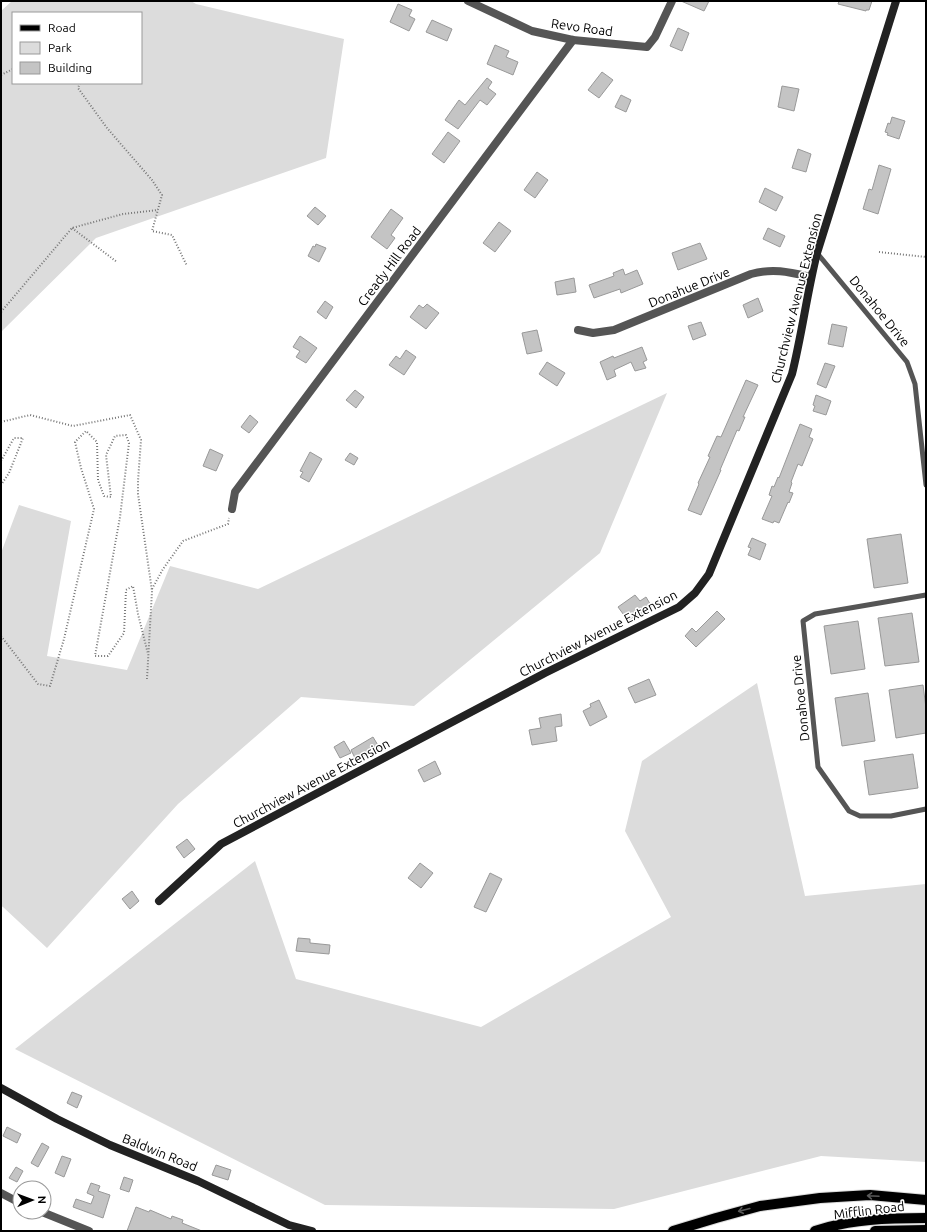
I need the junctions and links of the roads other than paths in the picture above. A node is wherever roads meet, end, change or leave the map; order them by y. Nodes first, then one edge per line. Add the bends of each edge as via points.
1 (468, 1) edge
2 (672, 1) edge
3 (896, 1) edge
4 (573, 40) junction
5 (817, 253) junction
6 (811, 277) junction
7 (578, 330) dead end
8 (926, 485) edge
9 (232, 509) road end
10 (926, 594) edge
11 (926, 810) edge
12 (159, 901) dead end
13 (1, 1088) edge
14 (1, 1193) edge
15 (12, 1199) edge
16 (926, 1200) edge
17 (52, 1216) edge
18 (926, 1218) edge
19 (926, 1230) edge
20 (89, 1231) edge
21 (312, 1231) edge
22 (673, 1231) edge
23 (814, 1231) edge
24 (876, 1231) edge

1 - 4 street, Revo Road via 532,31
2 - 4 street, Revo Road via 655,37 647,47
3 - 5 street, Churchview Avenue Extension
4 - 9 street, Cready Hill Road via 255,465 236,492
5 - 6 street, Churchview Avenue Extension
5 - 8 lane, Donahoe Drive via 907,362 915,384
6 - 7 street, Donahue Drive via 780,271 763,271 614,330 593,333
6 - 12 street, Churchview Avenue Extension via 792,374 709,574 695,593 679,607 545,673 221,844
10 - 11 lane, Donahoe Drive via 815,614 803,621 818,767 849,811 860,816 892,816
13 - 21 street, Baldwin Road via 110,1145 198,1181 289,1225
14 - 15 street
16 -> 22 main road via 870,1195 820,1198 760,1206
17 - 20 street
18 - 23 main road, Mifflin Road via 858,1222
19 - 24 main road, Mifflin Road

